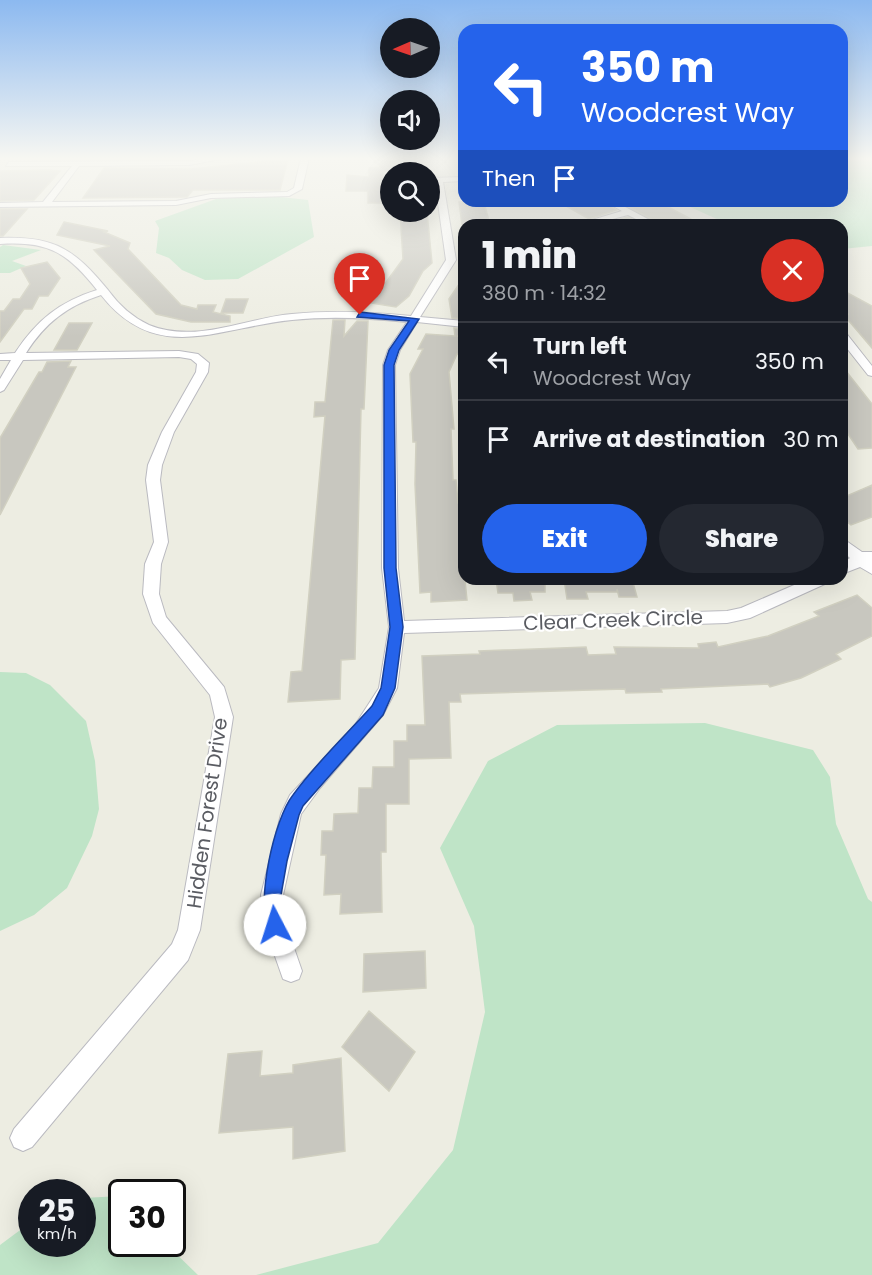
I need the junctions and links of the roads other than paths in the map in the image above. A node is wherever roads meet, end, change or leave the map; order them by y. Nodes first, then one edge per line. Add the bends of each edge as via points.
1 (442, 218) edge
2 (0, 241) edge
3 (102, 291) junction
4 (414, 319) junction
5 (458, 323) edge
6 (848, 343) edge
7 (0, 357) edge
8 (20, 357) junction
9 (872, 373) edge
10 (0, 388) edge
11 (848, 547) edge
12 (868, 561) edge
13 (848, 567) edge
14 (809, 585) edge
15 (397, 627) junction
16 (291, 971) dead end
17 (23, 1138) dead end

1 - 4 street via 451,260
2 - 3 street via 56,246 76,260
3 - 4 street via 126,318 158,331 178,334 222,333 298,316
3 - 8 street via 74,300 50,314
4 - 5 street
4 - 15 street via 389,365 390,568
6 - 9 street
7 - 8 street
8 - 10 street
8 - 17 street, Hidden Forest Drive via 185,354 203,363 155,465 153,480 161,542 153,564 151,594 159,619 218,692 224,717 189,930 180,952
11 - 12 street
12 - 13 street
14 - 15 street, Clear Creek Circle via 744,614 727,617
15 - 16 street via 388,688 377,710 308,788 291,814 272,895 275,925

